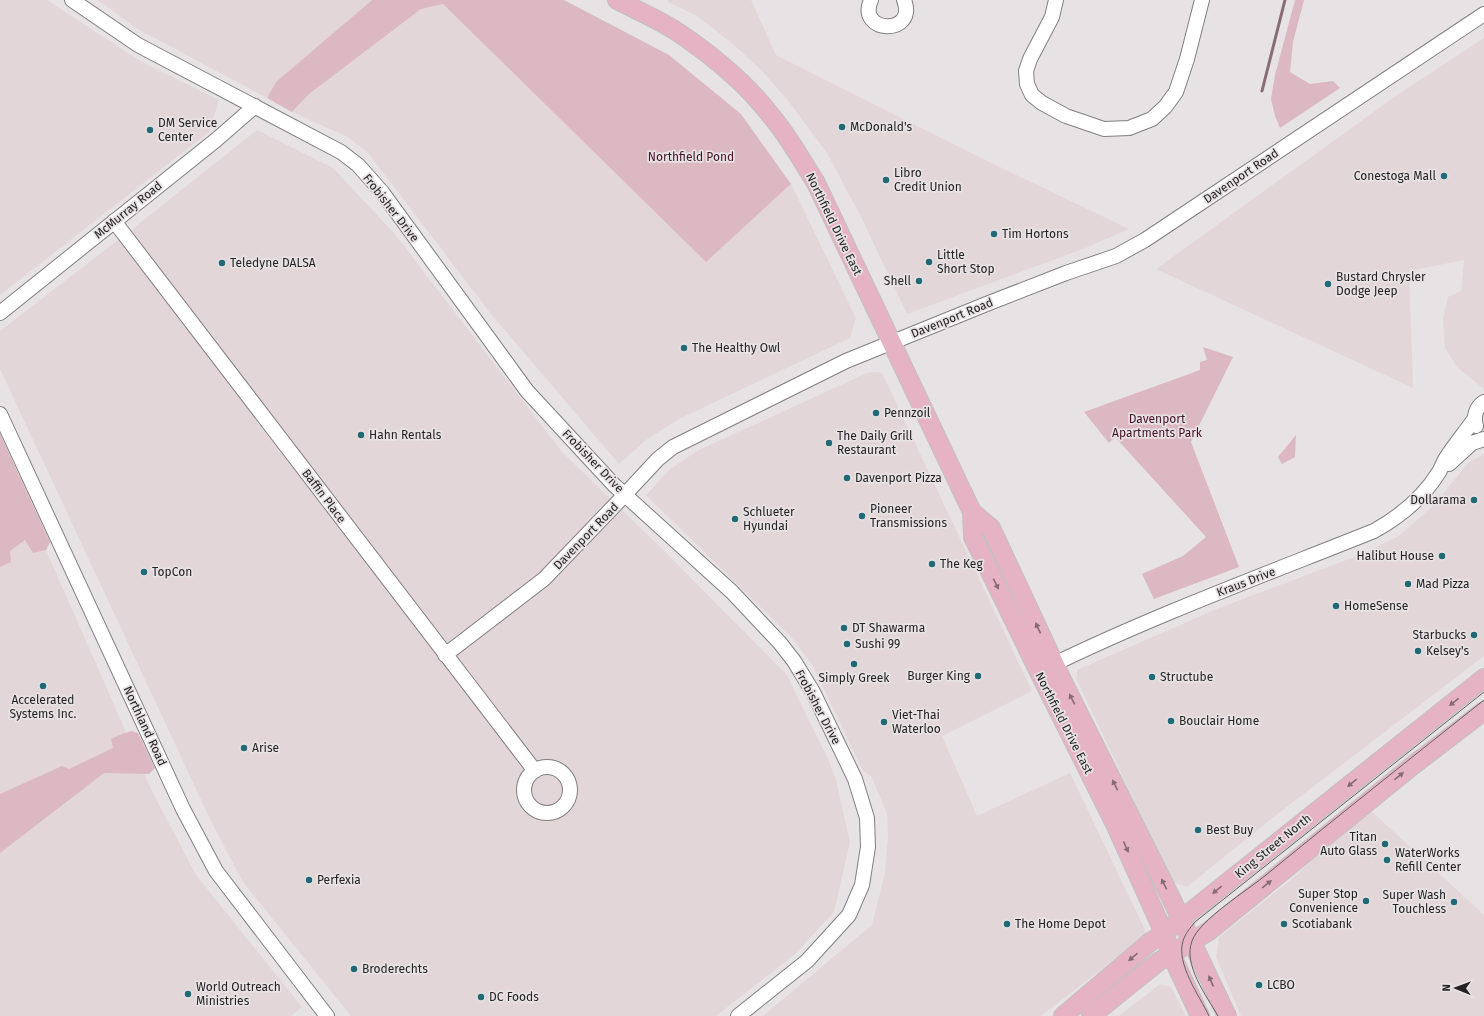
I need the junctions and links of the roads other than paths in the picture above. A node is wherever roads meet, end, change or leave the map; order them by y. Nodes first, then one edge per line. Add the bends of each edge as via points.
1 (72, 0) edge
2 (617, 0) edge
3 (871, 0) edge
4 (904, 0) edge
5 (1056, 0) edge
6 (1202, 0) edge
7 (639, 5) edge
8 (1484, 14) edge
9 (255, 106) junction
10 (114, 221) junction
11 (0, 313) edge
12 (890, 343) junction
13 (1484, 402) edge
14 (0, 414) edge
15 (1475, 418) junction
16 (1484, 435) edge
17 (1484, 439) edge
18 (1439, 472) junction
19 (626, 494) junction
20 (972, 512) junction
21 (445, 655) junction
22 (1055, 664) junction
23 (1038, 672) junction
24 (1484, 678) edge
25 (1484, 711) edge
26 (535, 771) dead end
27 (1181, 919) junction
28 (1164, 933) junction
29 (1191, 942) junction
30 (1171, 954) junction
31 (326, 1016) edge
32 (738, 1016) edge
33 (1063, 1016) edge
34 (1091, 1016) edge
35 (1200, 1016) edge
36 (1227, 1016) edge

1 - 9 street, Frobisher Drive via 138,45
2 - 7 main road, Northfield Drive East
3 - 4 street via 871,18 884,27 897,25 904,18
5 - 6 street via 1052,17 1030,59 1026,71 1027,84 1032,95 1042,103 1066,116 1104,129 1135,126 1152,119 1165,107 1176,92 1188,59
7 - 12 main road, Northfield Drive East via 735,76 772,116 816,183
8 - 12 street, Davenport Road via 1145,240 1116,256 1066,273
9 - 10 street, McMurray Road
9 - 19 street, Frobisher Drive via 341,152 358,165 382,192 527,391 614,485
10 - 11 street, McMurray Road
10 - 21 street, Baffin Place
12 - 19 street, Davenport Road via 846,361 683,440 658,459
12 - 20 main road, Northfield Drive East
13 - 15 street, Kraus Drive via 1476,410
14 - 31 street, Northland Road via 183,809 216,871
15 - 16 street via 1477,427
15 - 18 street, Kraus Drive via 1446,457
17 - 18 street, Kraus Drive via 1472,444
18 - 22 street, Kraus Drive via 1400,516 1374,531 1122,633
19 - 21 street, Davenport Road via 544,579
19 - 32 street, Frobisher Drive via 732,592 794,660 814,692 855,779 867,818 868,847 862,885 849,915 807,961
22 -> 20 main road, Northfield Drive East via 991,528
20 -> 23 main road, Northfield Drive East via 973,537
21 - 26 street, Baffin Place
22 - 23 street, Kraus Drive
27 -> 22 main road, Northfield Drive East
23 -> 28 main road, Northfield Drive East via 1115,824
24 -> 27 main road, King Street North
29 -> 25 main road, King Street North via 1209,931 1412,766
27 - 28 main road, King Street North
27 - 29 main road, Northfield Drive East
28 - 30 main road, Northfield Drive East
28 -> 33 main road, King Street North
29 - 30 main road, King Street North
36 -> 29 main road, Northfield Drive East
30 - 34 main road, King Street North
30 - 35 main road, Northfield Drive East

